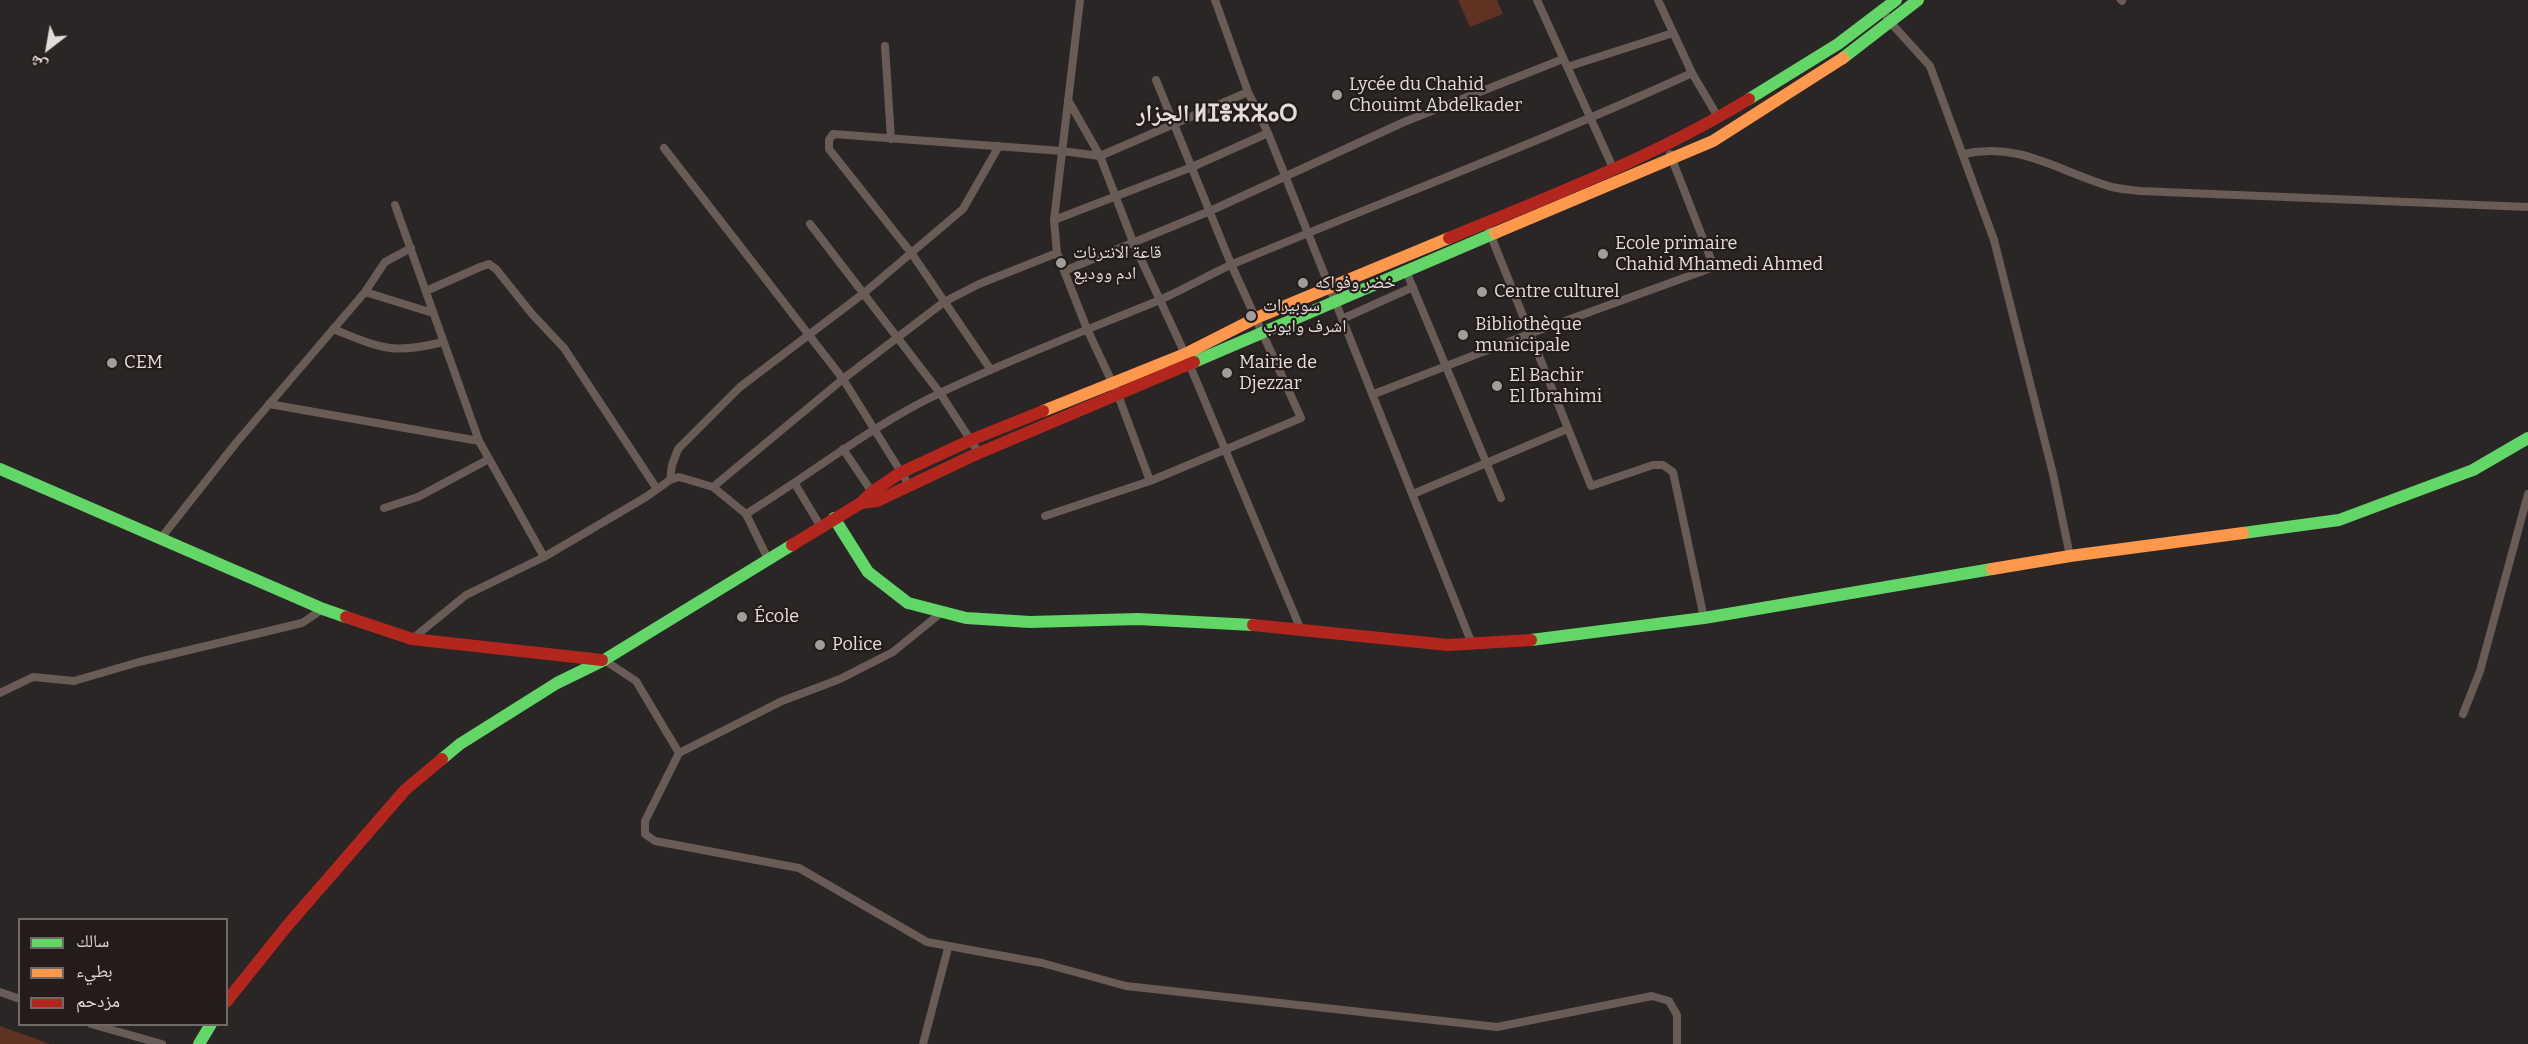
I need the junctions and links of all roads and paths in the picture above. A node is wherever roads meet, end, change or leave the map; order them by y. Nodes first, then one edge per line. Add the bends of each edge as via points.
1 (1080, 0) edge
2 (1215, 0) edge
3 (1537, 0) edge
4 (1658, 0) edge
5 (1896, 0) edge
6 (1918, 0) edge
7 (1879, 5) edge
8 (1891, 23) junction
9 (1673, 33) junction
10 (885, 46) dead end
11 (1565, 63) junction
12 (1692, 73) junction
13 (1156, 80) dead end
14 (1248, 92) junction
15 (1068, 100) junction
16 (1718, 117) junction
17 (1591, 119) junction
18 (1175, 125) junction
19 (1268, 133) junction
20 (891, 139) junction
21 (1666, 146) junction
22 (999, 147) junction
23 (664, 148) dead end
24 (1062, 151) junction
25 (1963, 154) junction
26 (1100, 156) junction
27 (1672, 159) junction
28 (1192, 167) junction
29 (1614, 170) junction
30 (1286, 178) junction
31 (1116, 195) junction
32 (395, 205) dead end
33 (2528, 207) edge
34 (1210, 211) junction
35 (1054, 220) junction
36 (1485, 222) junction
37 (810, 224) dead end
38 (1307, 233) junction
39 (1491, 236) junction
40 (1134, 242) junction
41 (411, 248) junction
42 (912, 254) junction
43 (1057, 254) junction
44 (1232, 264) junction
45 (1064, 271) junction
46 (1406, 271) junction
47 (1413, 287) junction
48 (1329, 288) junction
49 (426, 291) junction
50 (365, 292) junction
51 (864, 292) junction
52 (1159, 301) junction
53 (1334, 301) junction
54 (944, 303) junction
55 (433, 313) junction
56 (1256, 318) junction
57 (1342, 319) junction
58 (333, 329) junction
59 (1087, 329) junction
60 (1262, 331) junction
61 (1529, 333) junction
62 (806, 335) junction
63 (899, 339) junction
64 (443, 342) junction
65 (1187, 359) junction
66 (1446, 366) junction
67 (992, 370) junction
68 (843, 379) junction
69 (1115, 389) junction
70 (940, 393) junction
71 (1374, 394) junction
72 (269, 404) junction
73 (1567, 429) junction
74 (873, 430) junction
75 (2528, 438) edge
76 (971, 440) junction
77 (479, 441) junction
78 (843, 449) junction
79 (1223, 449) junction
80 (979, 453) junction
81 (489, 459) junction
82 (1487, 464) junction
83 (0, 469) edge
84 (900, 473) junction
85 (670, 480) junction
86 (1150, 481) junction
87 (795, 484) junction
88 (909, 485) junction
89 (713, 487) junction
90 (657, 489) junction
91 (1413, 494) junction
92 (2528, 494) edge
93 (874, 496) junction
94 (1501, 498) dead end
95 (384, 508) dead end
96 (746, 514) junction
97 (1045, 516) dead end
98 (834, 518) junction
99 (821, 526) junction
100 (161, 538) junction
101 (2070, 556) junction
102 (544, 557) junction
103 (768, 559) junction
104 (323, 609) junction
105 (942, 612) junction
106 (1704, 618) junction
107 (1301, 630) junction
108 (412, 639) junction
109 (1472, 644) junction
110 (604, 660) junction
111 (0, 693) edge
112 (2463, 714) dead end
113 (679, 753) junction
114 (948, 948) junction
115 (0, 992) edge
116 (18, 998) edge
117 (228, 1000) edge
118 (98, 1026) edge
119 (210, 1026) edge
120 (162, 1044) edge
121 (199, 1044) edge
122 (923, 1044) edge
123 (1677, 1044) edge

1 - 15 street
2 - 14 street
3 - 11 street
4 - 9 street
5 - 7 main road
6 - 8 main road
7 - 8 street
7 - 16 main road via 1838,44
8 - 25 street via 1930,66
8 - 27 main road via 1744,124
9 - 11 street
9 - 12 street
10 - 20 street
11 - 17 street
11 - 30 street via 1404,122
12 - 16 street
12 - 17 street
13 - 18 street
14 - 18 street
14 - 19 street
15 - 24 street
15 - 26 street
16 - 21 main road
17 - 29 street
17 - 38 street
18 - 26 street
18 - 28 street
19 - 28 street
19 - 30 street
20 - 22 street
20 - 42 street via 833,134 829,140 830,149
21 - 27 street
21 - 29 main road
22 - 24 street
22 - 42 street via 963,209
23 - 62 street
24 - 26 street
24 - 35 street
25 - 33 street via 1981,150 2019,153 2112,187 2140,191
25 - 101 street via 1994,240
26 - 31 street
27 - 39 main road
27 - 61 street via 1714,267
28 - 31 street
28 - 34 street
29 - 36 main road
30 - 34 street
30 - 38 street
31 - 35 street
31 - 40 street
32 - 41 street
34 - 40 street
34 - 44 street
35 - 43 street
36 - 39 street
36 - 48 main road
37 - 51 street
38 - 44 street
38 - 48 street
39 - 46 main road
39 - 61 street
40 - 45 street
40 - 52 street
41 - 49 street
41 - 50 street via 385,262
42 - 51 street
42 - 54 street
43 - 45 street
43 - 54 street via 979,284
44 - 52 street
44 - 56 street
45 - 59 street
46 - 47 street
46 - 53 main road
47 - 57 street
47 - 66 street
48 - 53 street
48 - 56 main road
49 - 55 street
49 - 90 street via 489,264 496,269 564,348
50 - 55 street
50 - 58 street
51 - 62 street
51 - 63 street
52 - 59 street
52 - 65 street
53 - 57 street
53 - 60 main road
54 - 63 street
54 - 67 street
55 - 64 street
56 - 60 street
56 - 65 main road
57 - 71 street
58 - 64 street via 383,348 412,350
58 - 72 street
59 - 67 street
59 - 69 street
60 - 65 main road
60 - 79 street via 1300,418
61 - 66 street
61 - 73 street
62 - 68 street
62 - 85 street via 740,387 678,449
63 - 68 street
63 - 70 street
64 - 77 street
65 - 69 main road
65 - 79 street
66 - 71 street
66 - 82 street
67 - 70 street
68 - 74 street
68 - 89 street
69 - 76 main road
69 - 80 main road
69 - 86 street
70 - 74 street
70 - 76 street
71 - 91 street
72 - 77 street
72 - 100 street
73 - 82 street
73 - 106 street via 1591,486 1653,465 1663,465 1673,472
74 - 78 street
74 - 84 street
75 - 101 main road via 2473,470 2339,519
76 - 80 street
76 - 84 main road
77 - 81 street
78 - 87 street
78 - 93 street
79 - 86 street
79 - 107 street
80 - 88 main road
81 - 95 street via 418,496
81 - 102 street
82 - 91 street
82 - 94 street
83 - 100 main road
84 - 88 street
84 - 93 main road
85 - 89 street via 679,477
85 - 90 street
86 - 97 street
87 - 96 street
87 - 99 street
88 - 93 main road
89 - 96 street
90 - 102 street
91 - 109 street
92 - 112 street via 2480,671
93 - 98 main road
96 - 103 street
98 - 99 main road
98 - 105 main road via 868,572 908,603
99 - 103 main road
100 - 104 main road
101 - 106 main road
102 - 108 street via 466,595
103 - 110 main road
104 - 108 main road
104 - 111 street via 302,623 74,681 33,677
105 - 107 main road via 966,618 1030,622 1138,619
105 - 113 street via 893,652 840,679 782,701
106 - 109 main road via 1518,642
107 - 109 main road
108 - 110 main road
110 - 113 street via 636,681
110 - 117 main road via 557,683 460,744 405,790
113 - 114 street via 645,821 645,834 655,841 799,868 927,942
114 - 122 street
114 - 123 street via 1042,963 1126,986 1497,1027 1652,996 1669,1001 1677,1015
115 - 116 street
118 - 120 street
119 - 121 main road

